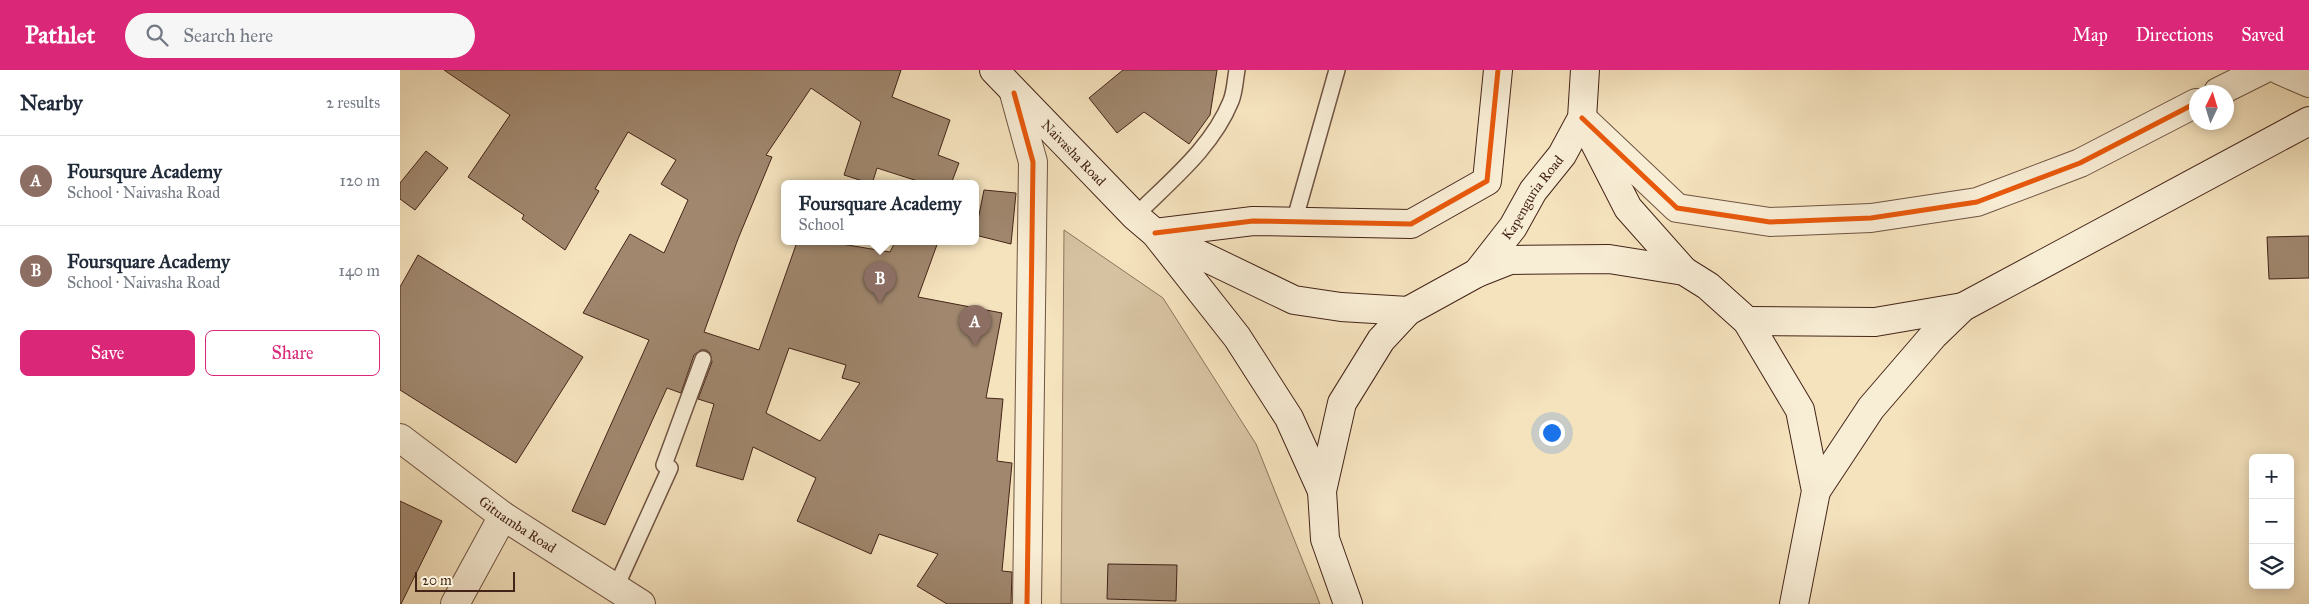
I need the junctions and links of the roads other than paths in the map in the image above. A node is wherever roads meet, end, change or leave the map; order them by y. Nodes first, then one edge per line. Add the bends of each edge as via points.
1 (994, 70) edge
2 (1237, 70) edge
3 (1337, 70) edge
4 (1498, 70) edge
5 (1586, 70) edge
6 (2262, 70) edge
7 (2232, 85) edge
8 (1014, 92) junction
9 (2189, 108) edge
10 (1582, 118) junction
11 (2309, 121) edge
12 (1294, 222) junction
13 (1145, 224) junction
14 (1684, 271) junction
15 (1477, 273) junction
16 (1963, 307) junction
17 (1408, 311) junction
18 (1747, 321) junction
19 (702, 359) dead end
20 (400, 439) edge
21 (1322, 491) junction
22 (1816, 491) junction
23 (503, 516) junction
24 (616, 587) junction
25 (1796, 603) edge
26 (455, 604) edge
27 (641, 604) edge
28 (1027, 604) edge
29 (1348, 604) edge

1 - 8 street, Naivasha Road
2 - 13 lane via 1232,99 1218,126
3 - 12 lane
4 - 12 street via 1487,181 1411,224
5 - 10 street, Kapenguria Road
6 - 7 street
8 - 13 street, Naivasha Road
8 - 28 street via 1033,162
9 - 10 street via 2080,163 1977,202 1871,218 1770,222 1677,208
10 - 14 street via 1628,208
10 - 15 street, Kapenguria Road via 1562,155
11 - 16 street
12 - 13 street
13 - 17 street via 1294,300
13 - 21 street via 1242,345 1289,418
14 - 15 street via 1609,259 1510,260
14 - 18 street via 1708,286
15 - 17 street
16 - 18 street via 1875,322
16 - 22 street via 1933,336 1871,408
17 - 21 street via 1381,340 1342,403
18 - 22 street via 1800,410
19 - 24 lane via 664,465 670,468
20 - 23 street, Gituamba Road
21 - 29 street via 1325,539
22 - 25 street
23 - 24 street, Gituamba Road
23 - 26 street
24 - 27 street, Gituamba Road

